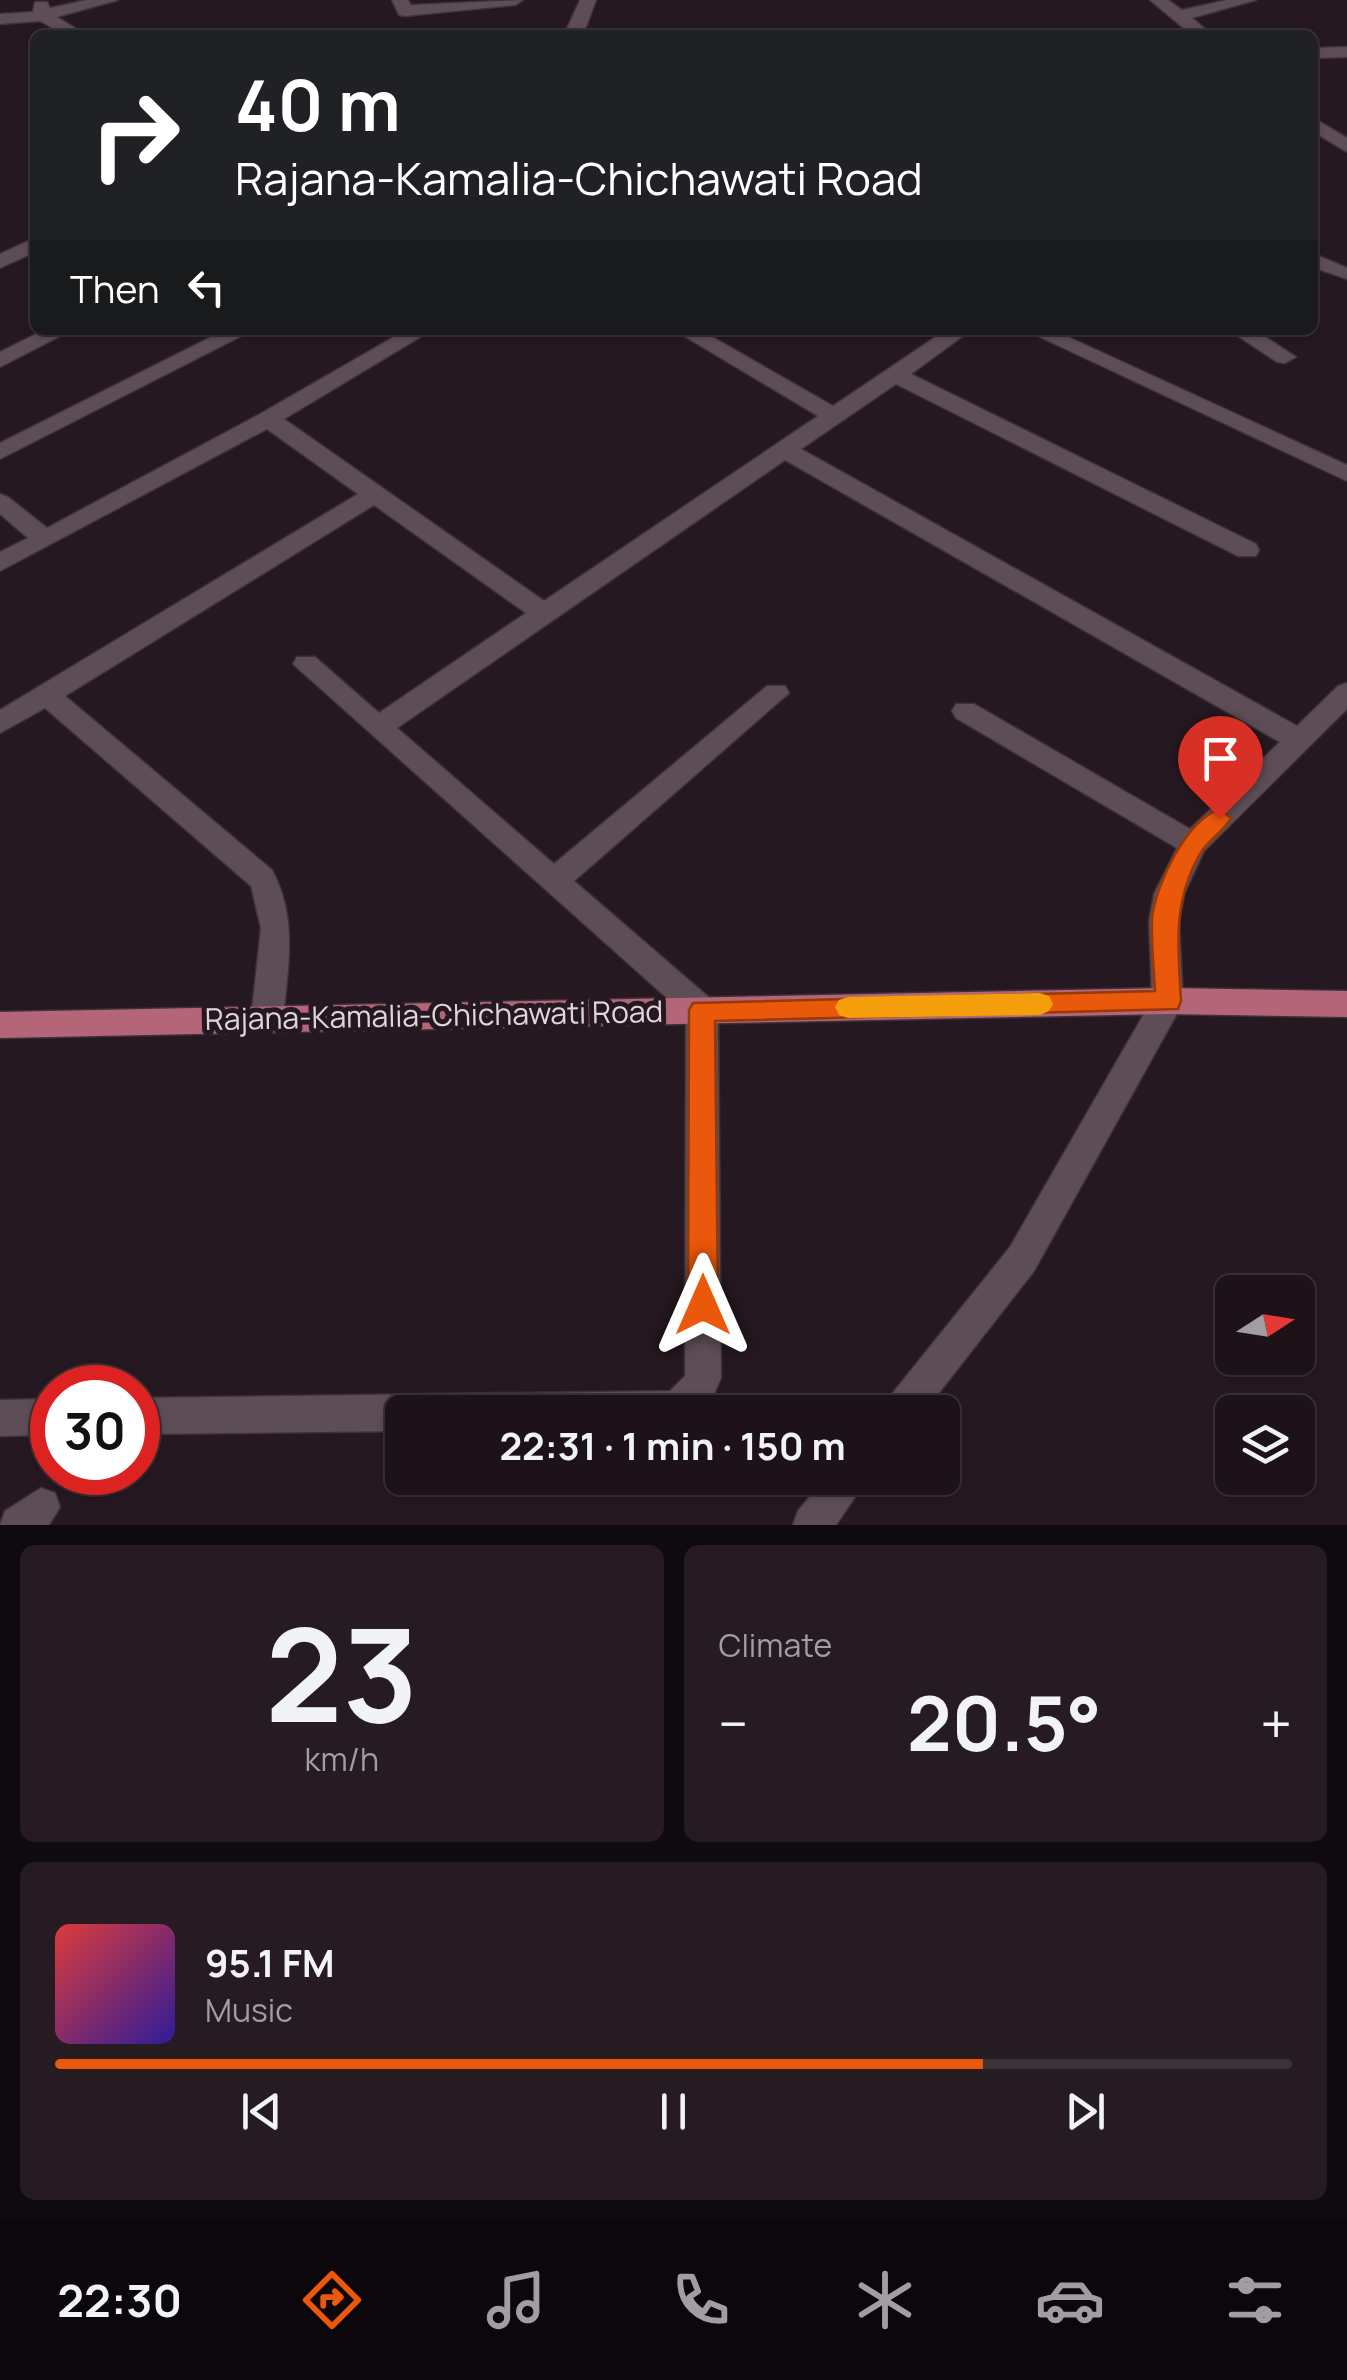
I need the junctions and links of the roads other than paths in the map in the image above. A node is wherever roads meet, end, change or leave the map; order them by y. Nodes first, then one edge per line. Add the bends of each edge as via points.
1 (110, 0) edge
2 (400, 0) edge
3 (515, 0) edge
4 (588, 0) edge
5 (1158, 0) edge
6 (1248, 0) edge
7 (41, 8) edge
8 (1178, 16) junction
9 (0, 19) edge
10 (70, 30) edge
11 (578, 30) edge
12 (1196, 30) edge
13 (1347, 52) edge
14 (1318, 53) edge
15 (1343, 118) dead end
16 (1318, 121) edge
17 (1318, 126) edge
18 (1347, 146) edge
19 (30, 247) edge
20 (0, 262) edge
21 (1318, 262) edge
22 (1344, 274) dead end
23 (50, 335) edge
24 (232, 335) edge
25 (412, 335) edge
26 (694, 335) edge
27 (953, 335) edge
28 (1047, 335) edge
29 (1249, 335) edge
30 (1286, 357) dead end
31 (0, 360) edge
32 (896, 376) junction
33 (836, 417) junction
34 (268, 419) junction
35 (0, 452) edge
36 (786, 452) junction
37 (1347, 474) edge
38 (375, 494) junction
39 (0, 502) edge
40 (45, 539) junction
41 (1247, 550) dead end
42 (0, 563) edge
43 (546, 614) junction
44 (306, 664) dead end
45 (1347, 692) edge
46 (776, 693) dead end
47 (47, 694) junction
48 (965, 712) dead end
49 (0, 723) edge
50 (378, 727) junction
51 (1298, 739) junction
52 (1193, 844) junction
53 (554, 881) junction
54 (1168, 1001) junction
55 (1347, 1004) edge
56 (702, 1010) junction
57 (268, 1019) junction
58 (0, 1025) edge
59 (694, 1395) edge
60 (914, 1395) edge
61 (385, 1413) edge
62 (160, 1416) edge
63 (30, 1417) edge
64 (0, 1418) edge
65 (836, 1495) edge
66 (812, 1525) edge

1 - 7 street
2 - 3 street via 405,11
4 - 11 street
5 - 8 street
6 - 8 street
7 - 9 street
7 - 10 street
8 - 12 street
13 - 14 street
15 - 16 street
17 - 18 street
19 - 20 street
21 - 22 street
23 - 31 street
24 - 35 street
25 - 34 street
26 - 33 street
27 - 32 street
28 - 37 street
29 - 30 street
32 - 33 street
32 - 41 street
33 - 36 street
34 - 38 street
34 - 40 street
36 - 43 street
36 - 51 street
38 - 43 street
38 - 47 street
39 - 40 street
40 - 42 street
43 - 50 street
44 - 50 street
45 - 51 street
46 - 53 street
47 - 49 street
47 - 57 street via 262,878 276,918
48 - 52 street
50 - 53 street
51 - 52 street
52 - 54 street via 1168,894
53 - 56 street
54 - 55 main road, Rajana-Kamalia-Chichawati Road
54 - 56 main road, Rajana-Kamalia-Chichawati Road
54 - 60 street via 1022,1259
56 - 57 main road, Rajana-Kamalia-Chichawati Road
56 - 59 street via 704,1378
57 - 58 main road, Rajana-Kamalia-Chichawati Road
61 - 62 street
63 - 64 street
65 - 66 street

